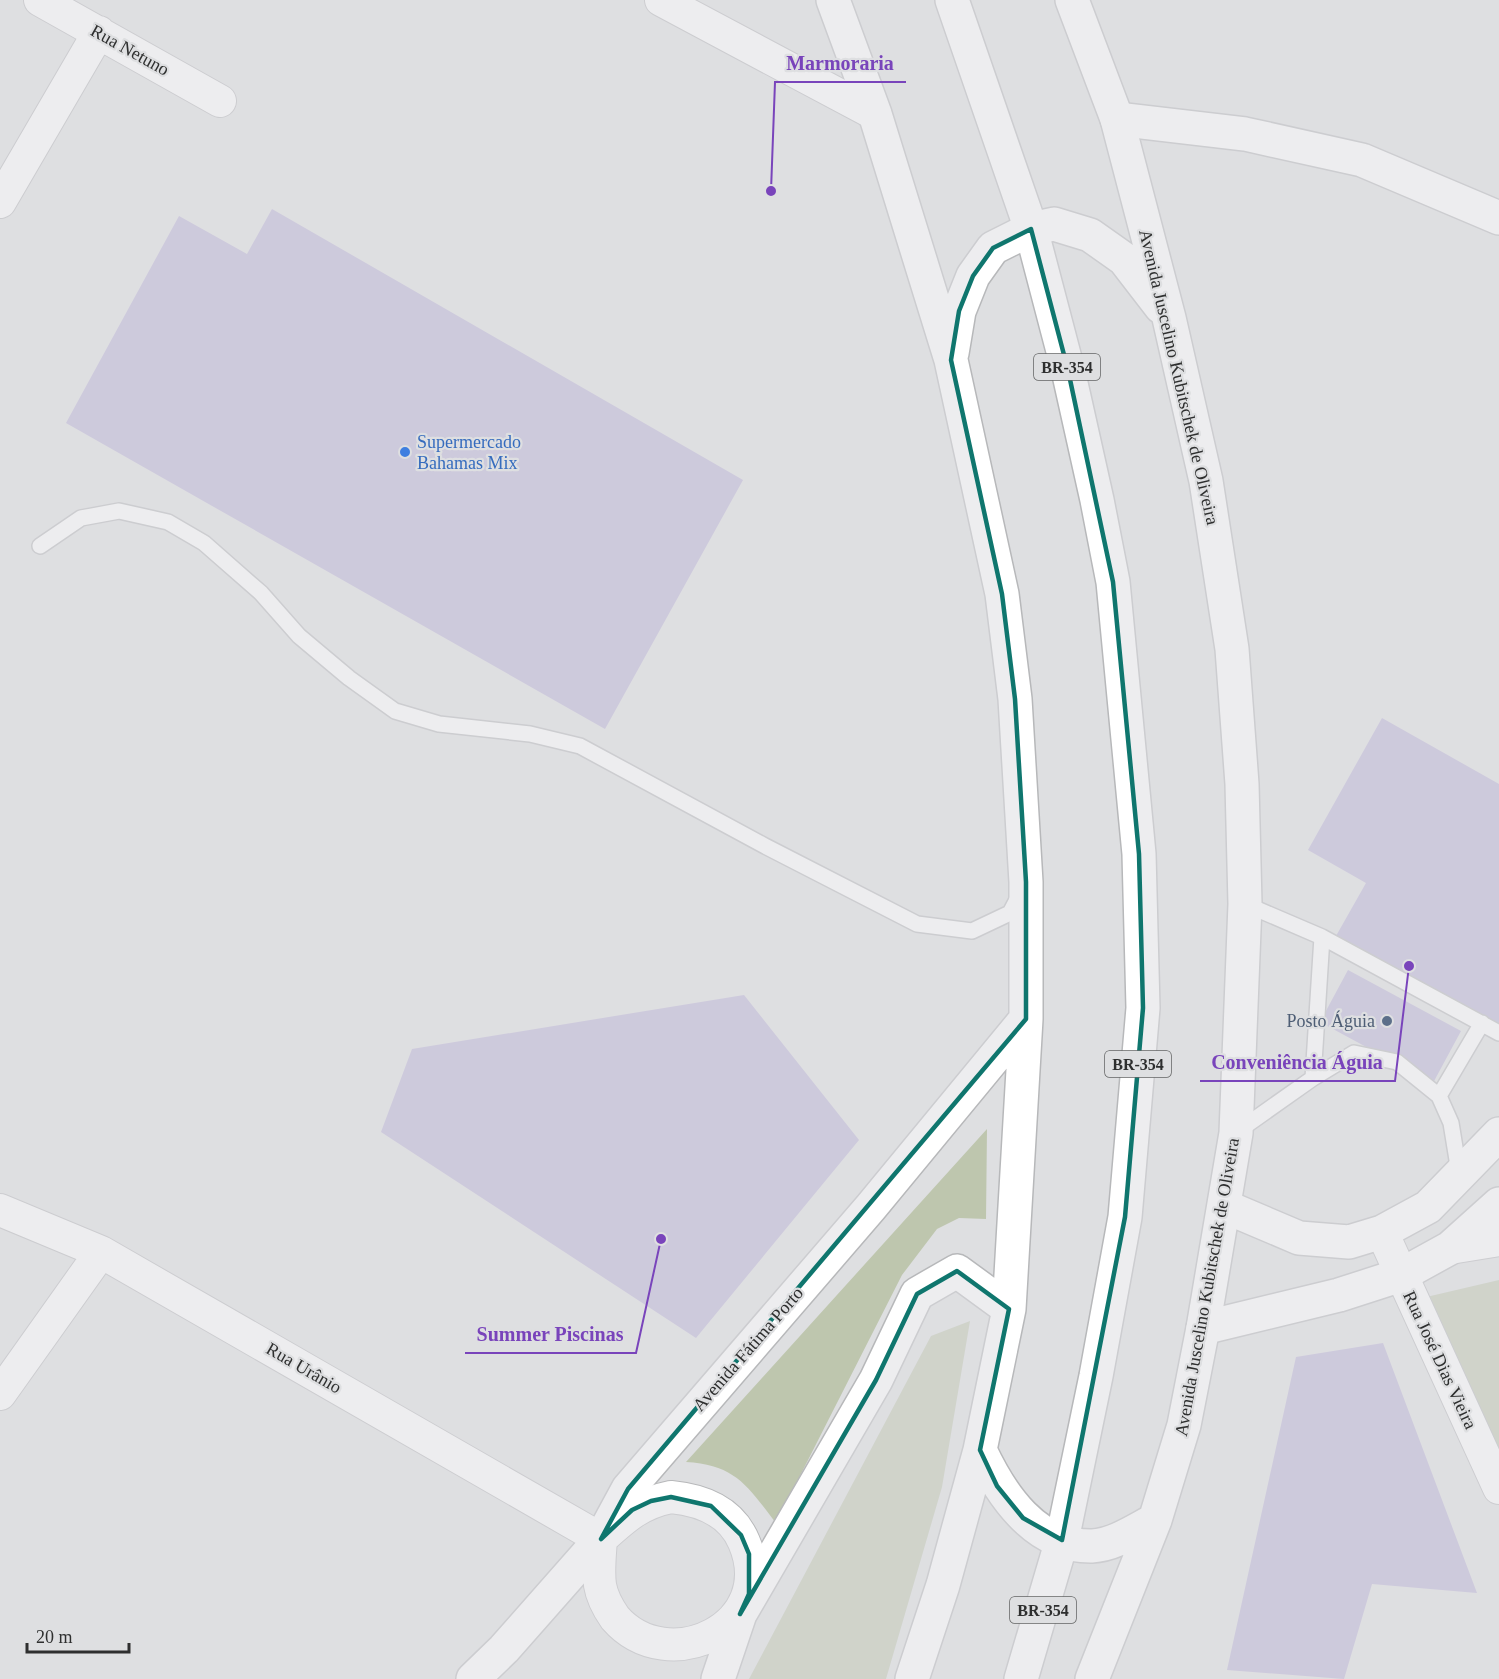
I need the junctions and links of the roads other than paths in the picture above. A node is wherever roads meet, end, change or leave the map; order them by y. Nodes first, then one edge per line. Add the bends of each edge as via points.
1 (40, 0) edge
2 (661, 0) edge
3 (833, 0) edge
4 (952, 0) edge
5 (1072, 0) edge
6 (99, 32) junction
7 (220, 101) dead end
8 (875, 114) junction
9 (1117, 119) junction
10 (0, 202) edge
11 (1499, 218) edge
12 (1031, 229) junction
13 (1169, 318) junction
14 (951, 360) junction
15 (40, 546) dead end
16 (1026, 882) junction
17 (1245, 904) junction
18 (1322, 937) junction
19 (1026, 1019) junction
20 (1482, 1023) junction
21 (1499, 1033) edge
22 (1313, 1078) junction
23 (1439, 1096) junction
24 (1236, 1132) junction
25 (1499, 1134) edge
26 (1459, 1175) junction
27 (1499, 1204) edge
28 (1226, 1207) junction
29 (0, 1210) edge
30 (1382, 1232) junction
31 (1499, 1239) edge
32 (1450, 1248) junction
33 (101, 1252) junction
34 (1401, 1275) junction
35 (1010, 1310) junction
36 (1203, 1328) junction
37 (0, 1394) edge
38 (980, 1450) junction
39 (1499, 1488) edge
40 (1155, 1520) junction
41 (601, 1539) junction
42 (1062, 1540) junction
43 (740, 1614) junction
44 (473, 1679) edge
45 (718, 1679) edge
46 (912, 1679) edge
47 (1021, 1679) edge
48 (1092, 1679) edge

1 - 6 street, Rua Netuno
2 - 8 street
3 - 8 main road
4 - 12 main road, BR-354
5 - 9 main road, Avenida Juscelino Kubitschek de Oliveira
6 - 7 street, Rua Netuno
6 - 10 street
8 - 14 main road
9 - 11 main road via 1245,134 1362,160
9 - 13 main road, Avenida Juscelino Kubitschek de Oliveira
12 - 13 main road via 1054,224 1090,235 1124,259
12 - 14 main road via 993,248 973,276 959,311
12 - 42 main road, BR-354 via 1068,370 1113,582 1139,854 1143,1008 1125,1217
13 - 17 main road, Avenida Juscelino Kubitschek de Oliveira via 1206,481 1232,649 1242,784
14 - 16 main road via 1002,594 1015,699
15 - 16 lane via 81,518 91,516 119,511 168,522 204,543 261,593 299,636 395,711 439,724 530,734 580,746 917,924 972,931 1010,913
16 - 19 main road
17 - 18 lane
17 - 24 main road, Avenida Juscelino Kubitschek de Oliveira
18 - 20 lane
18 - 22 lane
19 - 35 main road
19 - 41 main road, Avenida Fátima Porto via 871,1207 628,1489
20 - 21 lane
20 - 23 lane
22 - 23 lane via 1354,1053 1396,1062
22 - 24 lane
23 - 26 lane via 1452,1122
24 - 28 main road, Avenida Juscelino Kubitschek de Oliveira
25 - 26 main road
26 - 30 main road via 1428,1207
27 - 32 main road
28 - 30 main road via 1299,1238 1349,1242
28 - 36 main road, Avenida Juscelino Kubitschek de Oliveira
29 - 33 street, Rua Urânio
30 - 34 street, Rua José Dias Vieira
31 - 32 street
32 - 34 main road
33 - 37 street
33 - 41 street, Rua Urânio
34 - 36 main road via 1339,1295
34 - 39 street, Rua José Dias Vieira
35 - 38 main road
35 - 43 main road via 957,1271 917,1294 876,1380
36 - 40 main road, Avenida Juscelino Kubitschek de Oliveira via 1184,1425
38 - 42 main road via 997,1486 1023,1518
38 - 46 main road
40 - 42 main road via 1119,1539 1092,1546
40 - 48 main road, Avenida Juscelino Kubitschek de Oliveira
41 - 43 street via 600,1587 621,1627 639,1641 661,1648 684,1649 706,1643 726,1631
41 - 43 street via 632,1510 651,1501 671,1497 711,1506 728,1518 749,1554 749,1594
41 - 44 main road, Avenida Fátima Porto
42 - 47 main road, BR-354
43 - 45 main road

